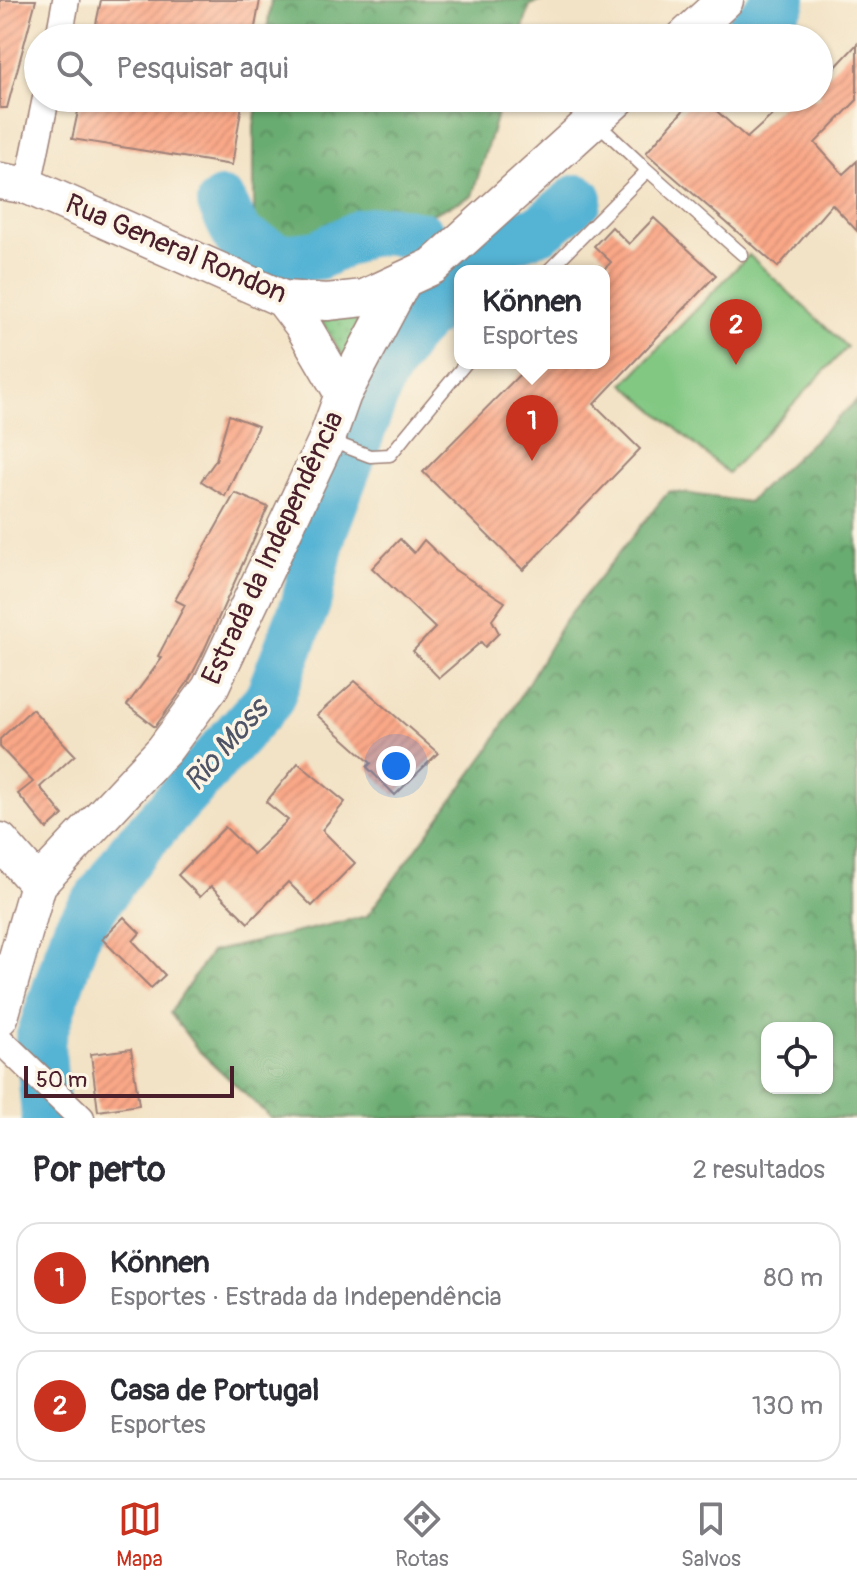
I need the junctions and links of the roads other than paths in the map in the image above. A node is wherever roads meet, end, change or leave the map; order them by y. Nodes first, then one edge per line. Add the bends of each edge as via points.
1 (66, 0) edge
2 (725, 0) edge
3 (62, 24) edge
4 (699, 24) edge
5 (41, 112) edge
6 (603, 112) edge
7 (608, 112) edge
8 (645, 168) junction
9 (14, 184) edge
10 (742, 254) dead end
11 (554, 265) edge
12 (402, 283) junction
13 (283, 299) junction
14 (461, 369) edge
15 (343, 394) junction
16 (334, 442) junction
17 (0, 841) edge
18 (38, 884) junction
19 (0, 1017) edge
20 (0, 1040) edge
21 (78, 1114) edge

1 - 3 street
2 - 4 street
5 - 9 street
6 - 12 street, Rua General Rondon via 433,266
7 - 8 lane
8 - 10 lane
8 - 11 lane
9 - 13 street, Rua General Rondon
12 - 13 street, Rua General Rondon via 364,298
12 - 15 street, Estrada da Independência
13 - 15 street, Estrada da Independência
14 - 16 lane via 390,455 363,454
15 - 16 street, Estrada da Independência
16 - 18 street, Estrada da Independência via 210,688 164,750
17 - 18 street
18 - 19 street, Estrada da Independência
20 - 21 street

